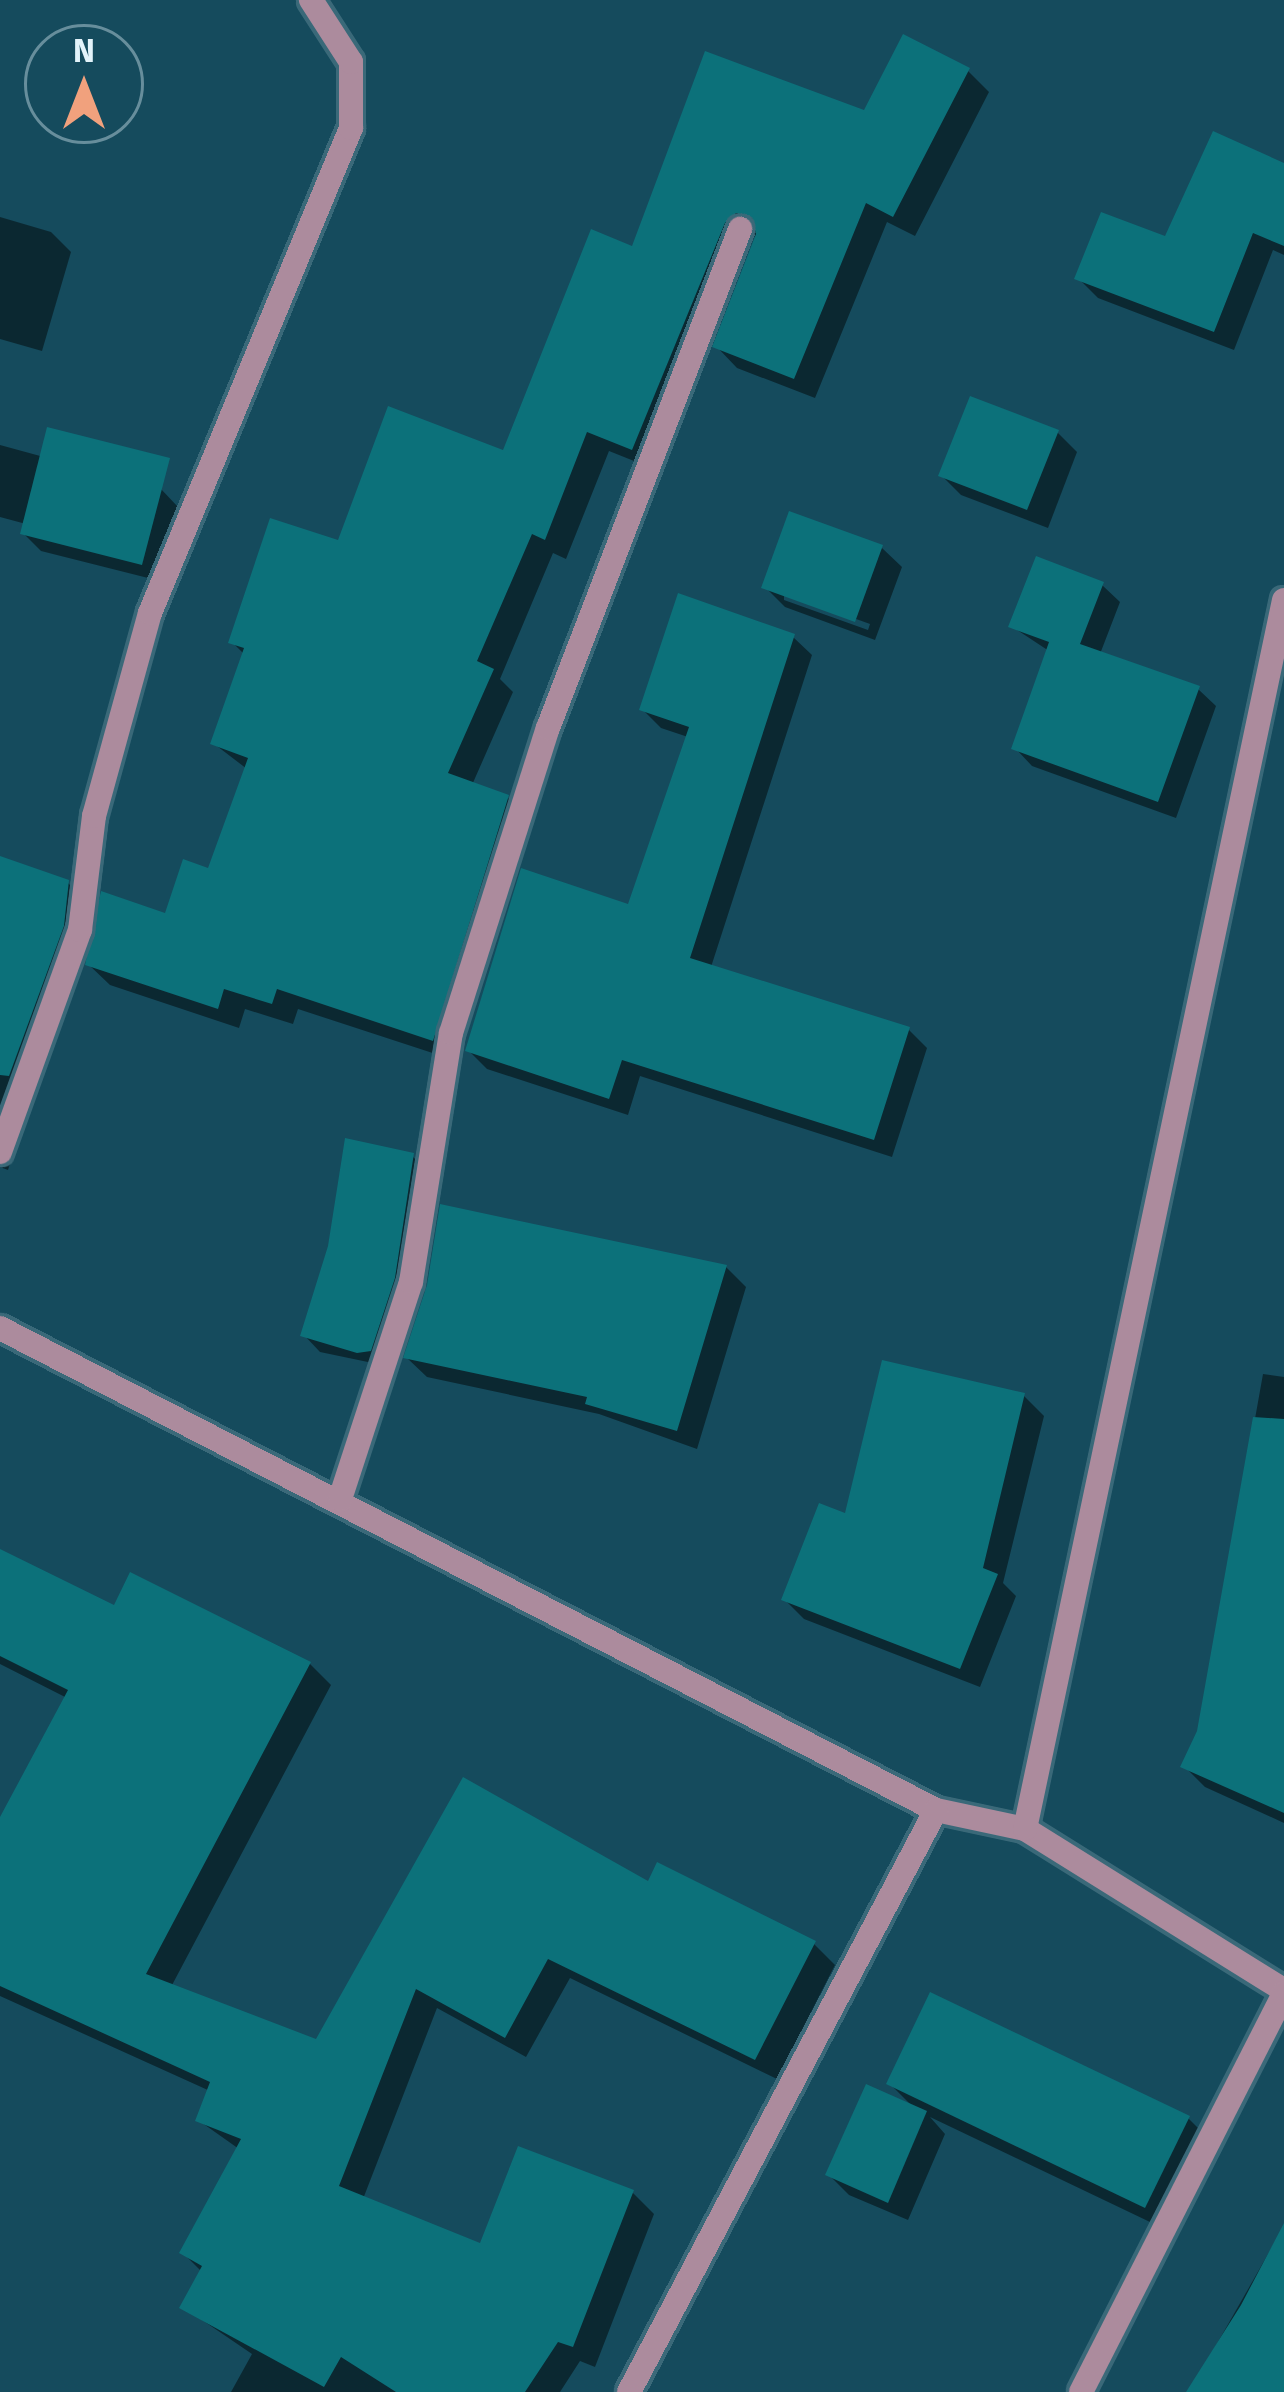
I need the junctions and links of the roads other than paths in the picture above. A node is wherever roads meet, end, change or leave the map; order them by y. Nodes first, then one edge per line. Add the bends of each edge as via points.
1 (311, 0) edge
2 (740, 229) dead end
3 (1284, 600) edge
4 (1275, 689) edge
5 (0, 1152) edge
6 (0, 1328) edge
7 (340, 1499) junction
8 (936, 1810) junction
9 (1025, 1829) junction
10 (1284, 1992) edge
11 (628, 2392) edge
12 (1081, 2392) edge

1 - 5 street via 351,62 351,128 150,613 94,816 80,930
2 - 7 street via 548,728 451,1033 411,1282
3 - 4 street
4 - 9 street
6 - 7 street
7 - 8 street
8 - 9 street
8 - 11 street
9 - 10 street
10 - 12 street

